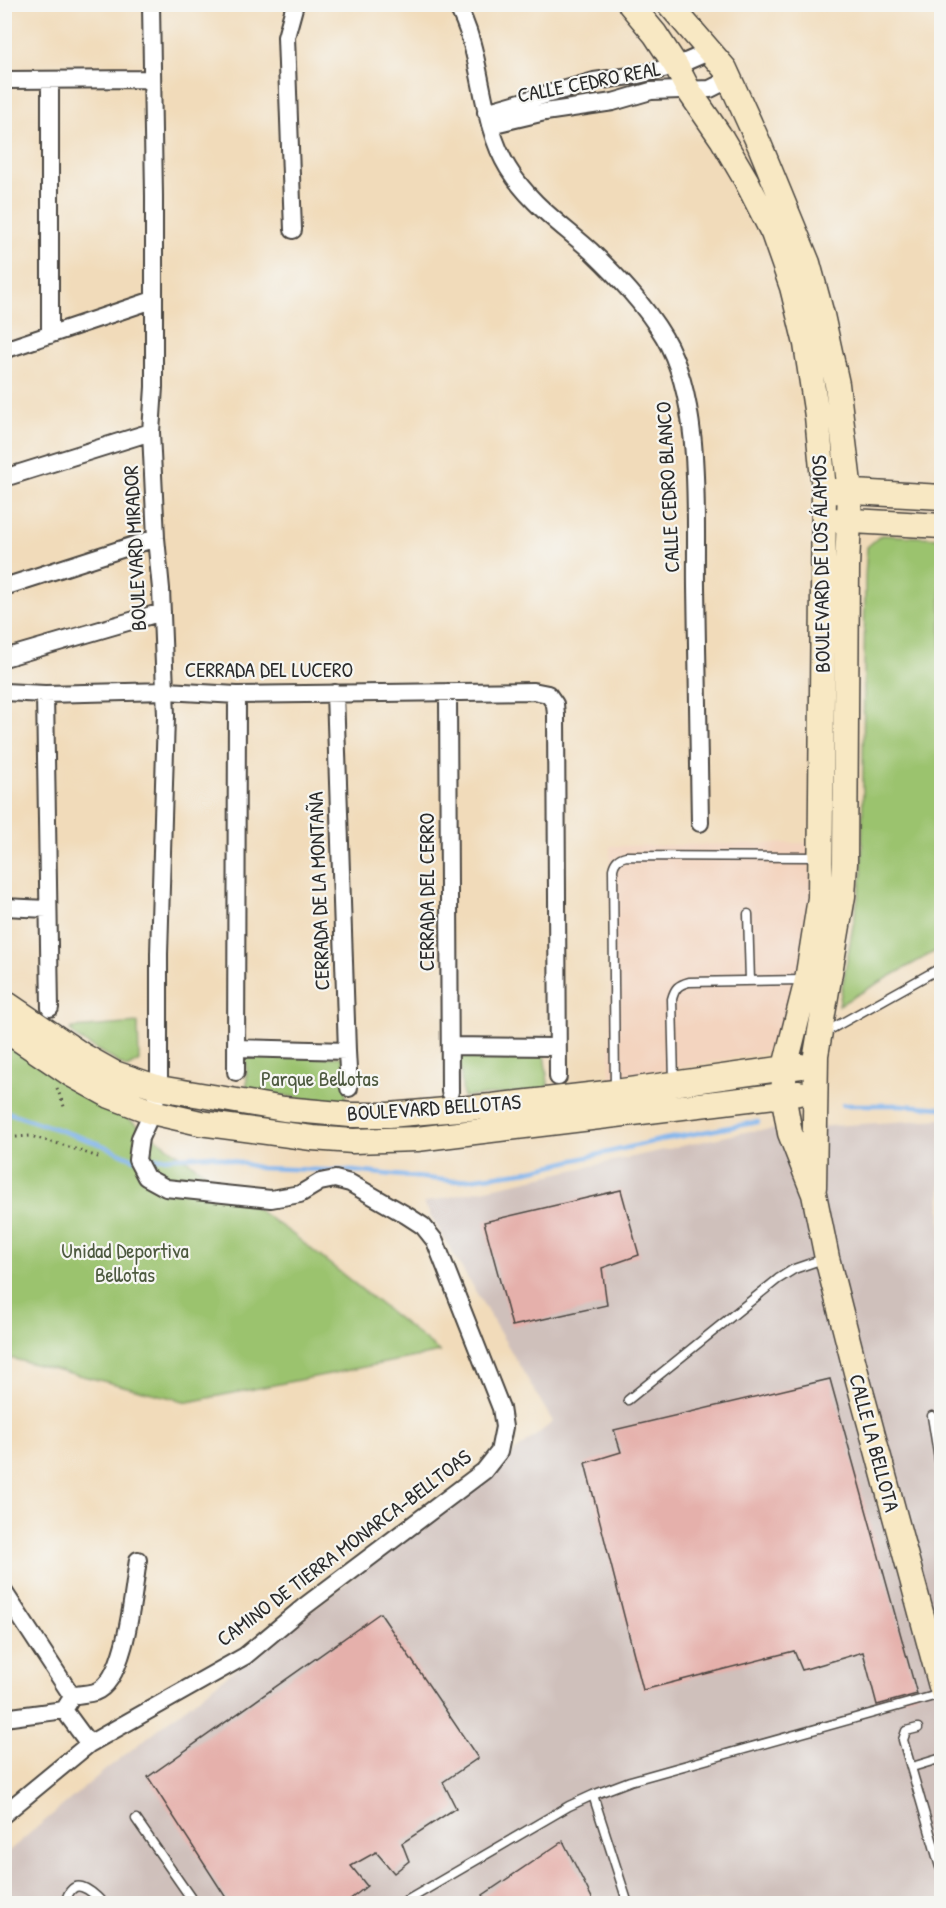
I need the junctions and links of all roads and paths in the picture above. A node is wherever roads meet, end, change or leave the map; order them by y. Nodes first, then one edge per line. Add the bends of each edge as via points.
1 (151, 4) edge
2 (295, 4) edge
3 (456, 4) edge
4 (630, 4) edge
5 (669, 4) edge
6 (711, 51) junction
7 (676, 66) junction
8 (152, 79) junction
9 (730, 79) junction
10 (4, 80) edge
11 (50, 80) junction
12 (580, 86) junction
13 (689, 91) junction
14 (584, 106) junction
15 (488, 118) junction
16 (293, 230) dead end
17 (153, 300) junction
18 (50, 335) junction
19 (4, 350) edge
20 (151, 432) junction
21 (4, 478) edge
22 (824, 490) junction
23 (850, 492) junction
24 (942, 497) edge
25 (823, 519) junction
26 (850, 520) junction
27 (942, 526) edge
28 (156, 538) junction
29 (4, 587) edge
30 (162, 612) junction
31 (4, 658) edge
32 (166, 691) junction
33 (4, 692) edge
34 (448, 692) junction
35 (335, 693) junction
36 (45, 694) junction
37 (237, 695) junction
38 (700, 823) dead end
39 (821, 857) junction
40 (4, 908) edge
41 (47, 909) junction
42 (748, 914) dead end
43 (942, 967) edge
44 (807, 980) junction
45 (750, 981) junction
46 (4, 1002) edge
47 (50, 1008) dead end
48 (4, 1029) edge
49 (46, 1032) junction
50 (819, 1035) junction
51 (450, 1046) junction
52 (556, 1047) junction
53 (236, 1048) junction
54 (346, 1051) junction
55 (45, 1056) junction
56 (815, 1065) junction
57 (785, 1067) junction
58 (236, 1072) dead end
59 (674, 1084) junction
60 (159, 1089) junction
61 (350, 1089) dead end
62 (615, 1092) junction
63 (814, 1092) junction
64 (783, 1094) junction
65 (560, 1099) junction
66 (451, 1101) junction
67 (152, 1112) junction
68 (351, 1115) junction
69 (454, 1134) junction
70 (4, 1137) edge
71 (353, 1141) junction
72 (101, 1158) dead end
73 (814, 1194) junction
74 (827, 1258) junction
75 (628, 1400) dead end
76 (932, 1416) dead end
77 (942, 1478) edge
78 (138, 1560) dead end
79 (4, 1592) edge
80 (942, 1692) edge
81 (68, 1703) junction
82 (4, 1718) edge
83 (918, 1728) dead end
84 (89, 1744) junction
85 (942, 1758) edge
86 (912, 1767) junction
87 (593, 1795) junction
88 (4, 1814) edge
89 (136, 1819) dead end
90 (940, 1867) dead end
91 (65, 1904) edge
92 (104, 1904) edge
93 (195, 1904) edge
94 (401, 1904) edge
95 (628, 1904) edge

1 - 8 street, BOULEVARD MIRADOR
2 - 16 street via 286,37
3 - 15 street, CALLE CEDRO BLANCO via 465,20
4 - 7 street, BOULEVARD DE LOS ÁLAMOS
5 - 6 street, BOULEVARD DE LOS ÁLAMOS
6 - 7 street, CALLE CEDRO REAL
6 - 9 street, BOULEVARD DE LOS ÁLAMOS
7 - 12 street, CALLE CEDRO REAL
7 - 13 street, BOULEVARD DE LOS ÁLAMOS
8 - 11 street
8 - 17 street, BOULEVARD MIRADOR
9 - 13 street, CALLE CEDRO REAL via 710,89
9 - 23 street, BOULEVARD DE LOS ÁLAMOS via 808,263 837,384
10 - 11 street
11 - 18 street
12 - 14 street
12 - 15 street, CALLE CEDRO REAL
13 - 14 street, CALLE CEDRO REAL via 651,91
13 - 22 street, BOULEVARD DE LOS ÁLAMOS via 746,180 773,232 792,287 808,354
14 - 15 street, CALLE CEDRO REAL
15 - 38 street, CALLE CEDRO BLANCO via 507,167 530,198 590,250 643,307 665,338 681,379 687,399 694,480
17 - 18 street
17 - 20 street, BOULEVARD MIRADOR
18 - 19 street
20 - 21 street
20 - 28 street, BOULEVARD MIRADOR
22 - 23 street
22 - 25 street, BOULEVARD DE LOS ÁLAMOS
23 - 24 street
23 - 26 street, BOULEVARD DE LOS ÁLAMOS
25 - 26 street
25 - 39 street, BOULEVARD DE LOS ÁLAMOS
26 - 27 street
26 - 50 street, BOULEVARD DE LOS ÁLAMOS via 845,864
28 - 29 street
28 - 30 street, BOULEVARD MIRADOR
30 - 31 street
30 - 32 street, BOULEVARD MIRADOR
32 - 36 street, CERRADA DEL LUCERO
32 - 37 street, CERRADA DEL LUCERO
32 - 60 street, BOULEVARD MIRADOR
33 - 36 street, CERRADA DEL LUCERO
34 - 35 street, CERRADA DEL LUCERO
34 - 51 street, CERRADA DEL CERRO
34 - 52 street, CERRADA DEL LUCERO via 533,691 548,694 555,704
35 - 37 street, CERRADA DEL LUCERO
35 - 54 street, CERRADA DE LA MONTAÑA
36 - 41 street
37 - 53 street
39 - 44 street, BOULEVARD DE LOS ÁLAMOS via 820,898
39 - 62 lane via 626,856 615,862
40 - 41 street
41 - 47 street
42 - 45 lane
43 - 50 lane
44 - 45 lane
44 - 57 street, BOULEVARD DE LOS ÁLAMOS
45 - 59 lane via 689,982 674,990
46 - 49 street, BOULEVARD BELLOTAS
48 - 55 street, BOULEVARD BELLOTAS
49 - 55 street
49 - 60 street, BOULEVARD BELLOTAS via 114,1073
50 - 56 street, BOULEVARD DE LOS ÁLAMOS
51 - 52 street
51 - 66 street, CERRADA DEL CERRO
52 - 65 street
53 - 54 street
53 - 58 street
54 - 61 street, CERRADA DE LA MONTAÑA
55 - 67 street, BOULEVARD BELLOTAS via 110,1096
56 - 57 street, BOULEVARD BELLOTAS
56 - 63 street, BOULEVARD DE LOS ÁLAMOS
57 - 59 street, BOULEVARD BELLOTAS
57 - 64 street, BOULEVARD DE LOS ÁLAMOS
59 - 62 street, BOULEVARD BELLOTAS
60 - 67 street, CAMINO DE TIERRA MONARCA-BELLTOAS
60 - 68 street, BOULEVARD BELLOTAS via 284,1109
62 - 65 street, BOULEVARD BELLOTAS
63 - 64 street, BOULEVARD BELLOTAS
63 - 73 street, CALLE LA BELLOTA
64 - 65 street, BOULEVARD BELLOTAS
64 - 73 street, CALLE LA BELLOTA via 790,1132
65 - 66 street, BOULEVARD BELLOTAS
65 - 69 street, BOULEVARD BELLOTAS
66 - 68 street, BOULEVARD BELLOTAS via 389,1115
66 - 69 street, CERRADA DEL CERRO
67 - 71 street, BOULEVARD BELLOTAS via 262,1133
67 - 84 street, CAMINO DE TIERRA MONARCA-BELLTOAS via 140,1138 137,1160 146,1177 166,1188 271,1199 300,1194 320,1182 335,1179 350,1183 423,1226 435,1241 501,1408 504,1427 499,1452 484,1471 245,1656
68 - 71 street
69 - 71 street, BOULEVARD BELLOTAS
70 - 72 path via 30,1136
73 - 74 street, CALLE LA BELLOTA
74 - 75 lane via 778,1279
74 - 80 street, CALLE LA BELLOTA
76 - 77 lane
78 - 81 street via 126,1637 116,1671 97,1692
79 - 81 street
80 - 87 lane
81 - 82 street
81 - 84 street
83 - 86 lane via 906,1731 903,1740
84 - 88 street, CAMINO DE TIERRA MONARCA-BELLTOAS
85 - 86 lane
86 - 90 lane
87 - 94 lane
87 - 95 lane
89 - 93 lane
91 - 92 lane via 69,1892 83,1886

